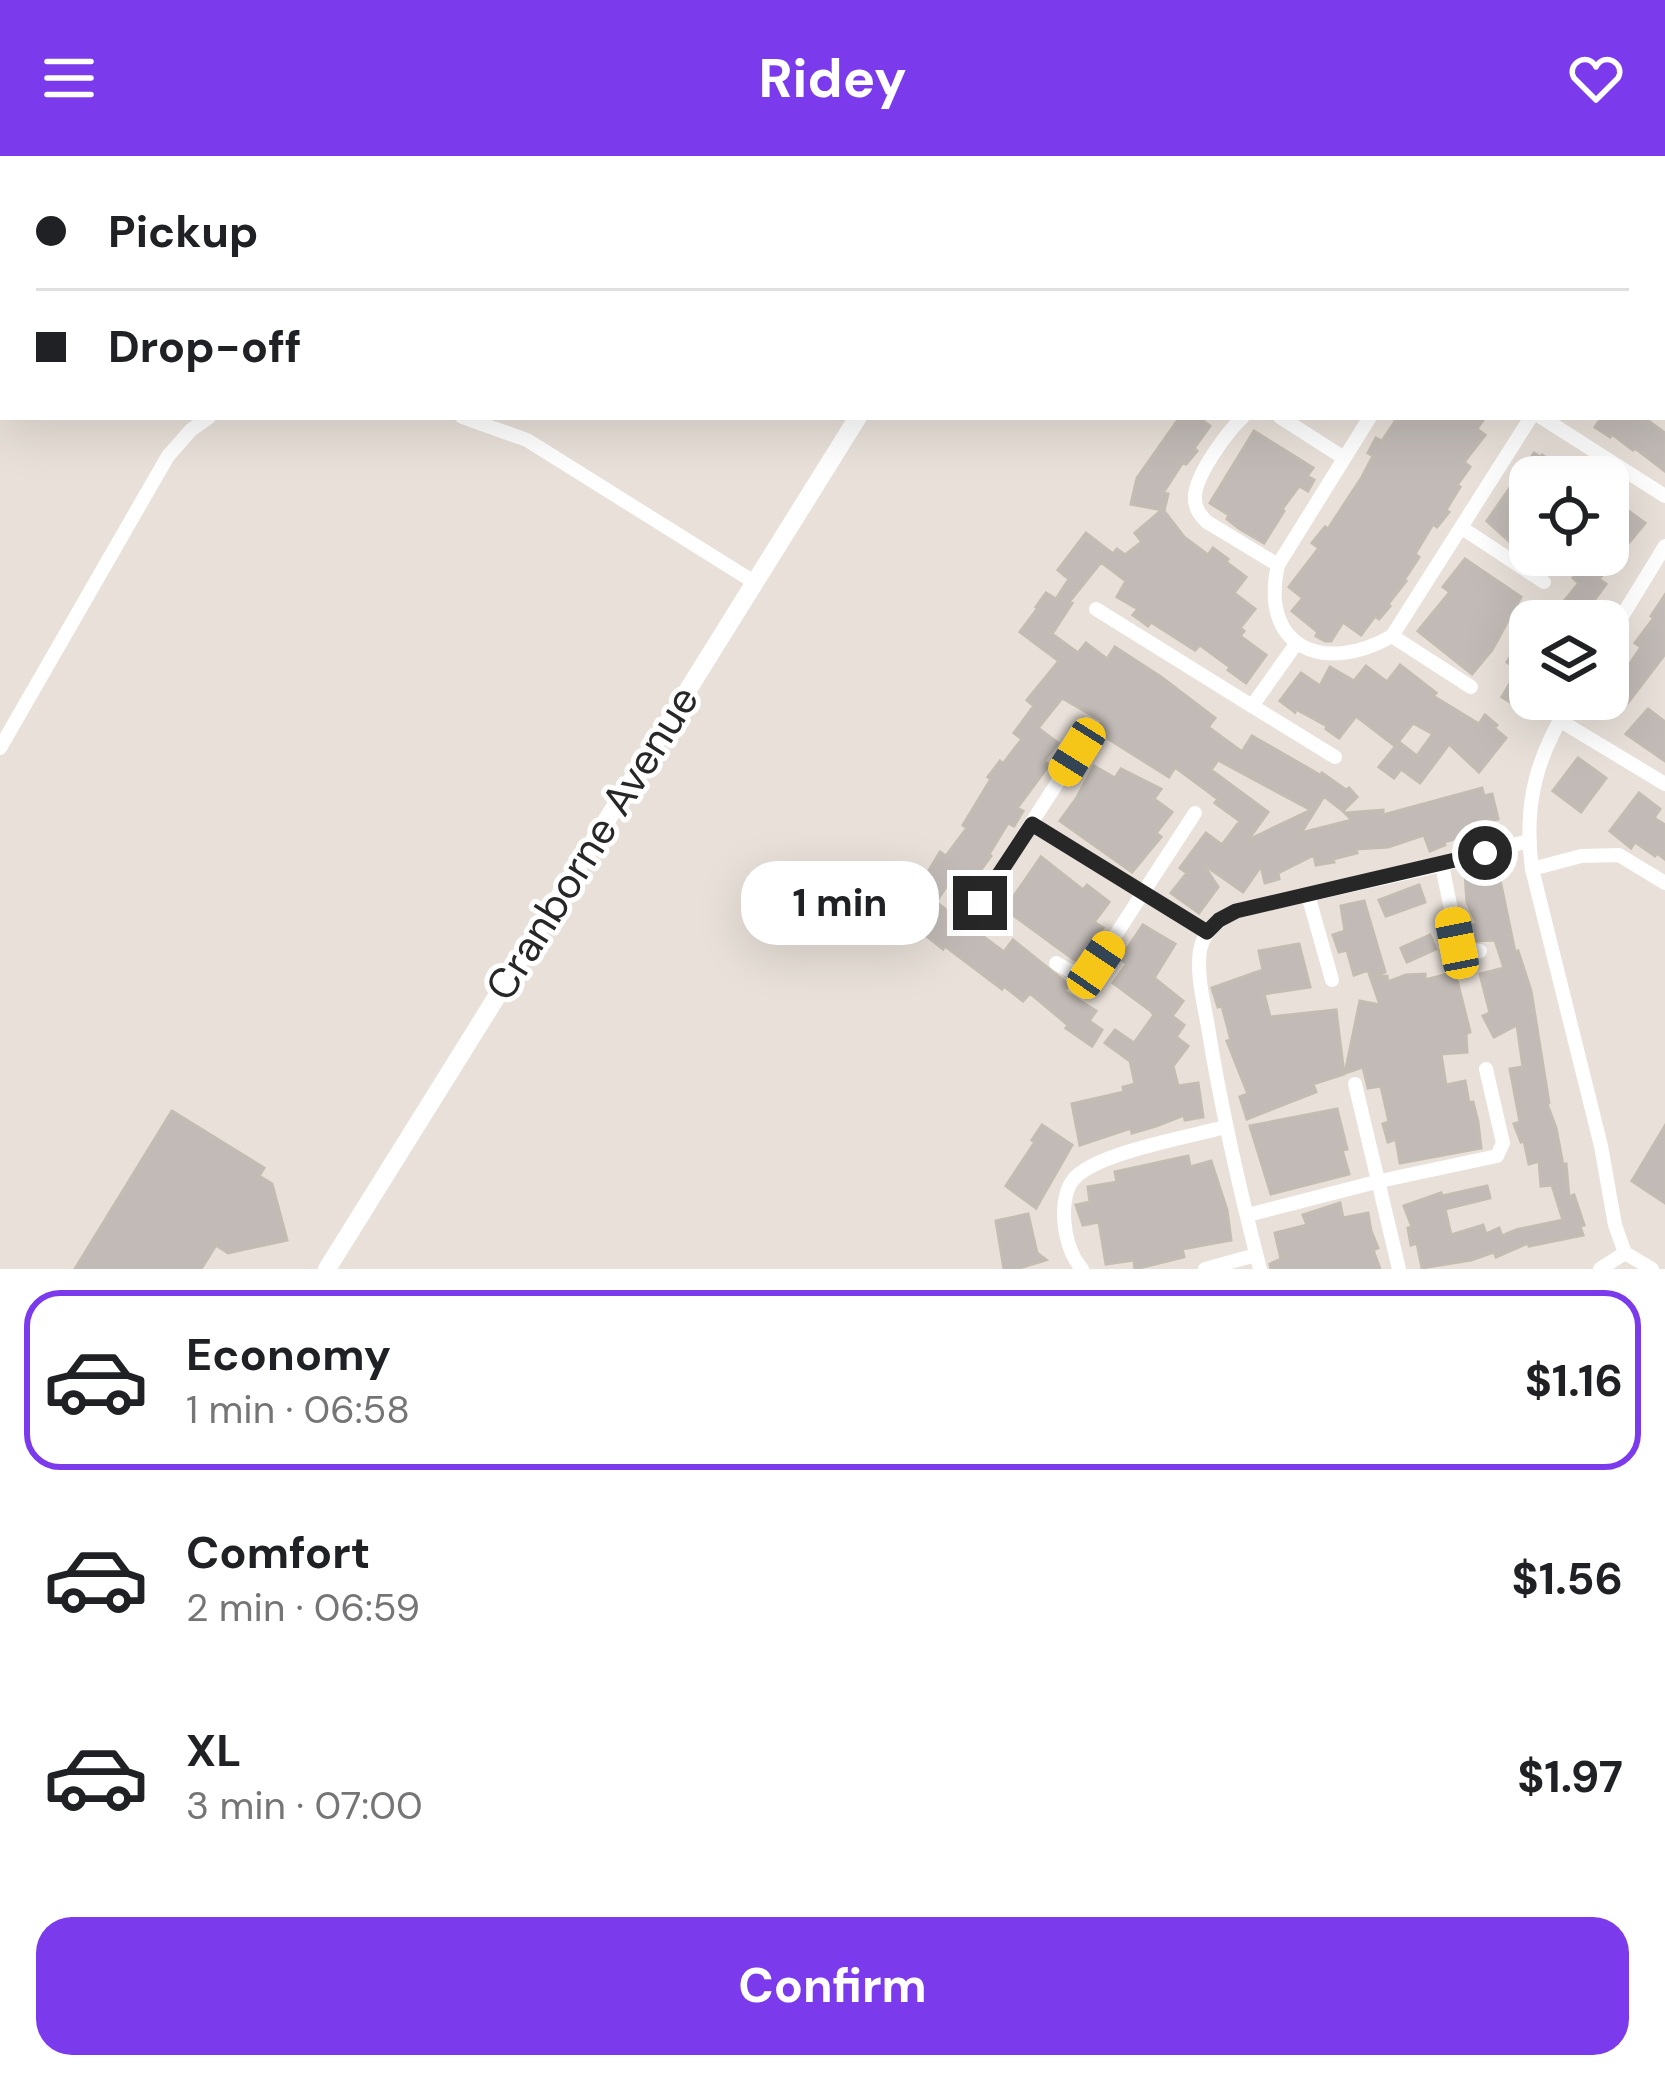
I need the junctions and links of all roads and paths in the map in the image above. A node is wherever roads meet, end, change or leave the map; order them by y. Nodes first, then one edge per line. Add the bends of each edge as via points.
1 (205, 420) edge
2 (470, 420) edge
3 (856, 420) edge
4 (1240, 420) edge
5 (1285, 420) edge
6 (1368, 420) edge
7 (1529, 420) edge
8 (1546, 420) edge
9 (1344, 458) junction
10 (1665, 496) edge
11 (1462, 528) junction
12 (1665, 546) edge
13 (1278, 565) junction
14 (754, 582) junction
15 (1544, 582) dead end
16 (1629, 605) edge
17 (1096, 609) dead end
18 (1392, 636) junction
19 (1296, 644) junction
20 (1471, 687) dead end
21 (1252, 706) junction
22 (1559, 720) joint
23 (0, 748) edge
24 (1077, 752) dead end
25 (1335, 757) dead end
26 (1665, 784) edge
27 (1195, 813) dead end
28 (1032, 824) junction
29 (1528, 841) junction
30 (1442, 865) junction
31 (1532, 868) junction
32 (1665, 883) edge
33 (1144, 893) junction
34 (1308, 895) junction
35 (980, 903) dead end
36 (1207, 932) junction
37 (1480, 951) dead end
38 (1056, 963) dead end
39 (1332, 980) dead end
40 (1486, 1069) dead end
41 (1355, 1084) dead end
42 (1225, 1127) junction
43 (1380, 1181) junction
44 (1248, 1215) junction
45 (346, 1239) junction
46 (1625, 1253) junction
47 (1258, 1262) edge
48 (327, 1269) edge
49 (344, 1269) edge
50 (1082, 1269) edge
51 (1205, 1269) edge
52 (1399, 1269) edge
53 (1600, 1269) edge
54 (1652, 1269) edge

1 - 23 street via 168,455
2 - 14 street via 527,440
3 - 14 street, Cranborne Avenue
4 - 13 street via 1196,488 1198,513
5 - 9 street
6 - 9 street
7 - 11 street
8 - 10 street
9 - 13 street
11 - 15 street
11 - 18 street
12 - 16 street
13 - 19 street via 1276,615
14 - 45 street, Cranborne Avenue
17 - 21 street
18 - 19 street via 1352,652
18 - 20 street
19 - 21 street
21 - 25 street
22 - 26 street
22 - 29 street via 1536,780
24 - 28 street
27 - 33 street
28 - 33 street
28 - 35 street
29 - 30 street
29 - 31 street
30 - 34 street
30 - 37 street via 1459,949
31 - 32 street via 1619,855
31 - 46 street
33 - 36 street
33 - 38 street via 1090,971 1073,974
34 - 36 street via 1236,911
34 - 39 street
36 - 42 street via 1199,975
40 - 43 street via 1503,1143 1497,1156
41 - 43 street
42 - 44 street
42 - 50 street via 1102,1160 1074,1178 1064,1227
43 - 44 street
43 - 52 street
44 - 47 street
45 - 48 street, Cranborne Avenue
45 - 49 street
46 - 53 street
46 - 54 street
47 - 51 street

